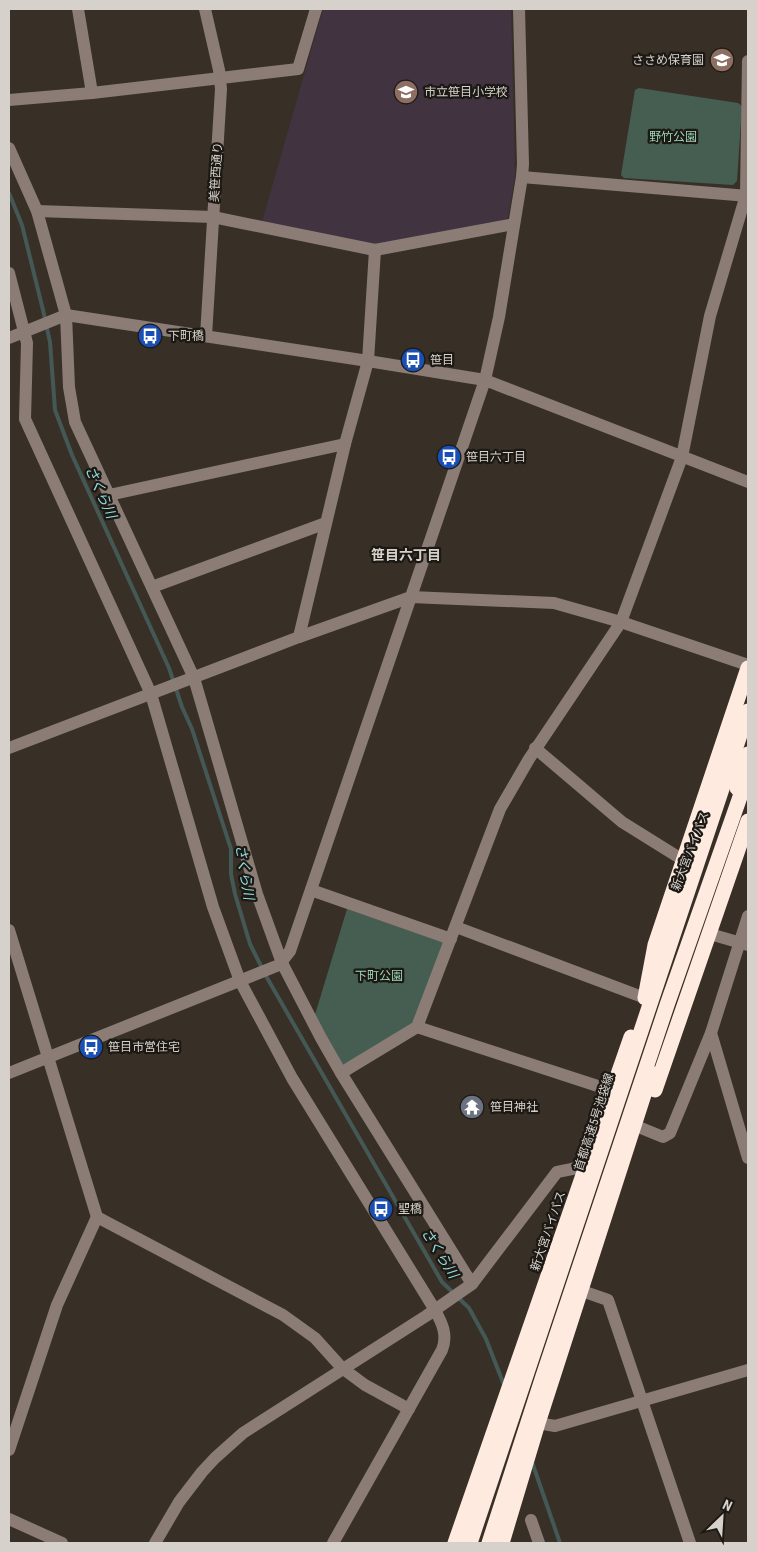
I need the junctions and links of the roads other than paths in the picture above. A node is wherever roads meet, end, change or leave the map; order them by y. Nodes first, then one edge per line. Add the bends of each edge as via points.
1 (78, 9) edge
2 (205, 9) edge
3 (316, 9) edge
4 (519, 9) edge
5 (748, 61) edge
6 (220, 79) junction
7 (92, 93) junction
8 (9, 100) edge
9 (9, 148) edge
10 (522, 177) junction
11 (747, 196) edge
12 (37, 211) junction
13 (213, 217) junction
14 (514, 224) junction
15 (375, 250) junction
16 (9, 273) edge
17 (62, 317) junction
18 (28, 330) junction
19 (206, 336) junction
20 (9, 338) edge
21 (368, 361) junction
22 (485, 380) junction
23 (345, 444) junction
24 (682, 457) junction
25 (748, 482) edge
26 (108, 495) junction
27 (326, 523) junction
28 (152, 587) junction
29 (411, 597) junction
30 (622, 622) junction
31 (299, 637) junction
32 (748, 666) edge
33 (188, 680) junction
34 (151, 694) junction
35 (748, 711) edge
36 (748, 733) edge
37 (9, 748) edge
38 (536, 748) junction
39 (748, 754) edge
40 (748, 774) edge
41 (748, 821) edge
42 (683, 860) junction
43 (311, 890) junction
44 (748, 916) edge
45 (9, 930) edge
46 (454, 933) junction
47 (710, 934) junction
48 (744, 944) edge
49 (280, 964) junction
50 (245, 979) junction
51 (645, 998) junction
52 (417, 1027) junction
53 (711, 1033) junction
54 (48, 1058) junction
55 (9, 1073) edge
56 (341, 1073) junction
57 (613, 1090) junction
58 (641, 1128) junction
59 (748, 1158) edge
60 (587, 1166) junction
61 (608, 1210) junction
62 (97, 1217) junction
63 (467, 1287) junction
64 (582, 1291) junction
65 (435, 1310) junction
66 (342, 1368) junction
67 (748, 1370) edge
68 (642, 1401) junction
69 (409, 1409) junction
70 (538, 1423) junction
71 (9, 1450) edge
72 (9, 1519) edge
73 (531, 1520) dead end
74 (62, 1543) edge
75 (155, 1543) edge
76 (333, 1543) edge
77 (455, 1543) edge
78 (470, 1543) edge
79 (489, 1543) edge
80 (502, 1543) edge
81 (539, 1543) edge
82 (690, 1543) edge

1 - 7 street
2 - 6 street, 美笹西通り
3 - 6 street via 298,69
4 - 10 street
5 - 11 street
6 - 7 street
6 - 13 street, 美笹西通り
7 - 8 street
9 - 12 street
10 - 11 street
10 - 14 street
11 - 24 street via 710,316
12 - 13 street
12 - 17 street
13 - 15 street
13 - 19 street, 美笹西通り
14 - 15 street
14 - 22 street
15 - 21 street
16 - 18 street
17 - 18 street
17 - 19 street
17 - 26 street via 75,422
18 - 20 street
18 - 34 street via 24,419
19 - 21 street
21 - 22 street
21 - 23 street
22 - 24 street
22 - 29 street
23 - 26 street
23 - 27 street
24 - 25 street
24 - 30 street
26 - 28 street
27 - 28 street
27 - 31 street
28 - 33 street
29 - 30 street via 554,603
29 - 31 street
29 - 43 street
30 - 32 street
30 - 38 street
31 - 33 street
32 - 42 highway
33 - 34 street
33 - 49 street
34 - 37 street
34 - 50 street via 213,907
35 - 78 highway, 首都高速5号池袋線, bridge
36 - 51 highway, 新大宮バイパス via 688,900
38 - 42 street via 622,822
38 - 46 street via 500,809
39 - 61 highway, 新大宮バイパス
40 - 79 highway, bridge via 667,1005
41 - 47 highway
42 - 51 highway via 655,945
43 - 46 street
43 - 49 street via 290,951
44 - 48 street
45 - 54 street
46 - 51 street
46 - 52 street
47 - 48 street
47 - 58 highway
48 - 53 street
49 - 50 street
49 - 56 street
50 - 54 street
50 - 65 street via 292,1078
51 - 57 highway, 新大宮バイパス
52 - 56 street
52 - 57 street
53 - 58 street via 670,1133 663,1137
53 - 59 street
54 - 55 street
54 - 62 street
56 - 63 street
57 - 60 highway, 新大宮バイパス
58 - 61 highway
60 - 63 street via 558,1172
60 - 77 highway, 新大宮バイパス
61 - 64 highway, 新大宮バイパス
62 - 66 street via 283,1315 315,1338
62 - 71 street via 57,1305
63 - 65 street
64 - 68 street via 608,1300
64 - 70 highway, 新大宮バイパス
65 - 66 street
65 - 69 street via 444,1332 444,1344
66 - 69 street
66 - 75 street via 229,1444 190,1487
67 - 68 street
68 - 70 street via 555,1426
68 - 82 street
69 - 76 street
70 - 80 highway, 新大宮バイパス
72 - 74 street
73 - 81 street

